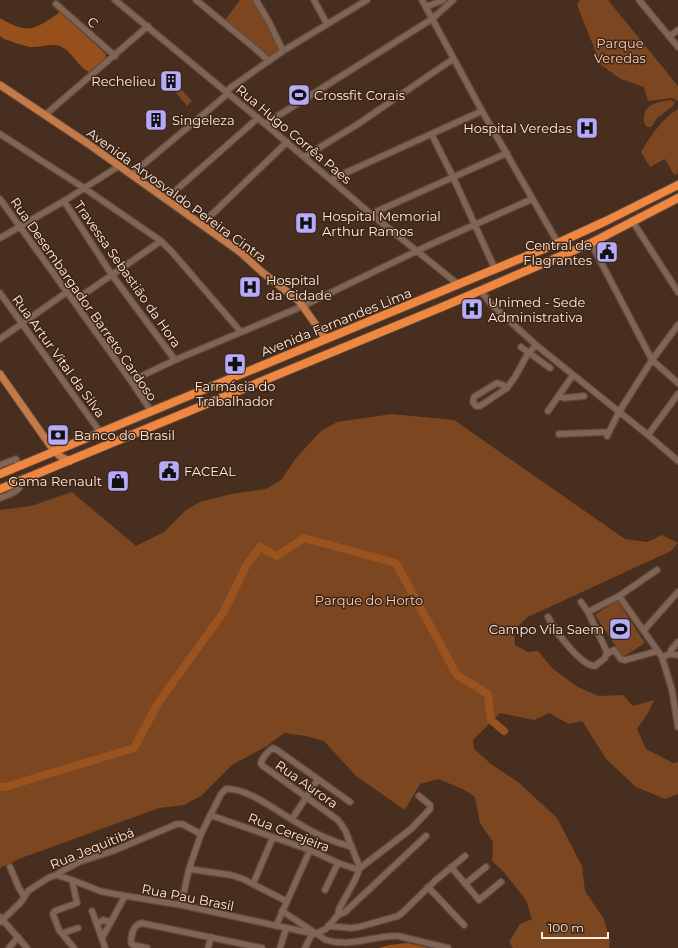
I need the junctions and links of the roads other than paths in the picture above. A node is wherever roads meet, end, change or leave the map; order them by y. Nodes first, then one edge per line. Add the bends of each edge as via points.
1 (115, 0) edge
2 (196, 0) edge
3 (256, 0) edge
4 (314, 0) edge
5 (367, 0) edge
6 (422, 0) edge
7 (443, 0) edge
8 (453, 0) edge
9 (639, 0) edge
10 (56, 4) dead end
11 (426, 6) junction
12 (432, 19) junction
13 (327, 24) junction
14 (148, 26) junction
15 (678, 30) edge
16 (670, 36) junction
17 (678, 47) edge
18 (283, 51) junction
19 (115, 56) junction
20 (453, 59) junction
21 (269, 61) junction
22 (0, 85) edge
23 (227, 92) junction
24 (482, 111) junction
25 (45, 115) junction
26 (258, 118) junction
27 (265, 124) junction
28 (0, 134) edge
29 (432, 135) junction
30 (287, 142) junction
31 (507, 153) junction
32 (304, 157) junction
33 (119, 166) junction
34 (132, 174) junction
35 (453, 177) junction
36 (332, 179) junction
37 (678, 185) edge
38 (84, 188) junction
39 (678, 198) edge
40 (0, 199) edge
41 (166, 199) junction
42 (532, 199) junction
43 (64, 201) junction
44 (371, 214) junction
45 (633, 222) junction
46 (202, 224) junction
47 (474, 225) junction
48 (20, 226) junction
49 (0, 238) edge
50 (161, 241) junction
51 (558, 243) junction
52 (591, 243) junction
53 (417, 250) junction
54 (494, 269) junction
55 (112, 275) junction
56 (459, 285) junction
57 (480, 290) junction
58 (67, 292) junction
59 (678, 292) edge
60 (0, 293) edge
61 (74, 301) junction
62 (303, 306) junction
63 (22, 323) junction
64 (678, 325) edge
65 (242, 332) junction
66 (0, 339) edge
67 (326, 339) junction
68 (536, 345) junction
69 (521, 347) dead end
70 (529, 352) junction
71 (175, 360) junction
72 (652, 360) junction
73 (550, 368) dead end
74 (0, 374) edge
75 (573, 375) junction
76 (131, 381) junction
77 (678, 384) edge
78 (507, 388) junction
79 (678, 394) edge
80 (559, 396) junction
81 (584, 396) dead end
82 (151, 411) junction
83 (548, 411) dead end
84 (619, 412) junction
85 (100, 432) junction
86 (559, 434) dead end
87 (648, 435) junction
88 (54, 451) junction
89 (70, 461) junction
90 (678, 461) edge
91 (18, 462) junction
92 (0, 465) edge
93 (0, 474) edge
94 (22, 480) junction
95 (0, 489) edge
96 (0, 498) edge
97 (657, 570) dead end
98 (678, 592) edge
99 (619, 596) junction
100 (581, 602) dead end
101 (588, 612) junction
102 (548, 617) dead end
103 (644, 630) junction
104 (678, 642) edge
105 (658, 651) junction
106 (607, 654) junction
107 (670, 654) junction
108 (678, 655) edge
109 (662, 657) junction
110 (675, 690) edge
111 (678, 727) edge
112 (318, 779) junction
113 (419, 796) dead end
114 (306, 797) junction
115 (350, 802) dead end
116 (210, 815) junction
117 (292, 819) junction
118 (201, 834) junction
119 (426, 836) dead end
120 (272, 837) junction
121 (352, 847) junction
122 (310, 850) junction
123 (464, 856) dead end
124 (338, 863) junction
125 (10, 867) dead end
126 (451, 867) junction
127 (486, 867) dead end
128 (189, 869) junction
129 (360, 869) junction
130 (56, 875) junction
131 (72, 880) junction
132 (501, 882) dead end
133 (252, 884) junction
134 (465, 884) junction
135 (428, 887) junction
136 (325, 890) dead end
137 (24, 896) junction
138 (125, 896) junction
139 (286, 901) junction
140 (181, 906) junction
141 (92, 911) dead end
142 (282, 911) junction
143 (338, 915) junction
144 (1, 919) edge
145 (110, 922) junction
146 (97, 924) junction
147 (464, 925) dead end
148 (276, 926) junction
149 (328, 926) junction
150 (78, 928) dead end
151 (286, 929) junction
152 (315, 934) junction
153 (63, 935) junction
154 (18, 937) junction
155 (211, 937) junction
156 (102, 938) junction
157 (105, 947) dead end
158 (253, 947) edge
159 (8, 948) edge
160 (27, 948) edge
161 (74, 948) edge
162 (147, 948) edge
163 (208, 948) edge
164 (262, 948) edge
165 (280, 948) edge
166 (305, 948) edge
167 (448, 948) edge

1 - 14 street, Rua Hugo Corrêa Paes
2 - 21 street
3 - 18 street
4 - 13 street
5 - 13 street
6 - 11 street
7 - 11 street
8 - 12 street
9 - 16 street
10 - 19 street, C
11 - 12 street
12 - 20 street
12 - 27 street
13 - 18 street
14 - 19 street
14 - 23 street, Rua Hugo Corrêa Paes
15 - 16 street
16 - 17 street
18 - 21 street
19 - 25 street
20 - 24 street
20 - 32 street via 358,124
21 - 23 street
22 - 25 main road, Avenida Aryosvaldo Pereira Cintra
23 - 26 street, Rua Hugo Corrêa Paes
23 - 34 street
24 - 29 street
24 - 31 street
25 - 33 main road, Avenida Aryosvaldo Pereira Cintra
26 - 27 street, Rua Hugo Corrêa Paes
26 - 41 street
27 - 30 street, Rua Hugo Corrêa Paes
28 - 38 street
29 - 35 street
29 - 36 street
30 - 32 street, Rua Hugo Corrêa Paes
30 - 46 street
31 - 35 street
31 - 42 street
32 - 36 street, Rua Hugo Corrêa Paes
33 - 34 main road, Avenida Aryosvaldo Pereira Cintra
33 - 38 street
34 - 41 main road, Avenida Aryosvaldo Pereira Cintra
35 - 44 street
35 - 47 street
36 - 44 street, Rua Hugo Corrêa Paes
37 - 51 highway, Avenida Fernandes Lima
38 - 43 street
38 - 50 street
39 - 45 highway, Avenida Fernandes Lima
40 - 48 street, Rua Desembargador Barreto Cardoso
41 - 46 main road, Avenida Aryosvaldo Pereira Cintra
42 - 47 street
42 - 51 street
43 - 48 street
43 - 55 street, Travessa Sebastião da Hora
44 - 53 street, Rua Hugo Corrêa Paes
45 - 52 highway, Avenida Fernandes Lima
45 - 59 street
46 - 62 main road, Avenida Aryosvaldo Pereira Cintra via 240,252
47 - 53 street
47 - 54 street
48 - 49 street
48 - 58 street, Rua Desembargador Barreto Cardoso
50 - 55 street
50 - 65 street
51 - 54 highway, Avenida Fernandes Lima
52 - 57 highway, Avenida Fernandes Lima
52 - 72 street
53 - 56 street, Rua Hugo Corrêa Paes
53 - 62 street
54 - 56 highway, Avenida Fernandes Lima
55 - 61 street
55 - 71 street, Travessa Sebastião da Hora
56 - 67 highway, Avenida Fernandes Lima
57 - 68 street via 490,304
57 - 89 highway, Avenida Fernandes Lima
58 - 61 street, Rua Desembargador Barreto Cardoso
58 - 63 street
60 - 63 street, Rua Artur Vital da Silva
61 - 76 street, Rua Desembargador Barreto Cardoso
62 - 65 street
62 - 67 main road, Avenida Aryosvaldo Pereira Cintra
63 - 66 street
63 - 85 street, Rua Artur Vital da Silva
64 - 72 street
65 - 71 street
67 - 82 highway, Avenida Fernandes Lima
68 - 70 street
68 - 75 street
69 - 70 street
70 - 73 street
70 - 78 street
71 - 76 street
72 - 77 street
72 - 84 street
74 - 88 main road
75 - 80 street
75 - 84 street
76 - 82 street, Rua Desembargador Barreto Cardoso
78 - 78 street via 497,383 474,397 474,404 480,406
79 - 87 street
80 - 81 street
80 - 83 street
82 - 85 highway, Avenida Fernandes Lima
84 - 86 street via 608,434
84 - 87 street
85 - 88 highway, Avenida Fernandes Lima
87 - 90 street
88 - 89 main road
88 - 91 highway, Avenida Fernandes Lima
89 - 94 highway, Avenida Fernandes Lima
91 - 92 street, Avenida Fernandes Lima
91 - 93 highway, Avenida Fernandes Lima
91 - 94 highway
94 - 95 highway, Avenida Fernandes Lima
94 - 96 street, Avenida Fernandes Lima via 18,490
97 - 99 street
98 - 103 street
99 - 101 street
99 - 103 street
100 - 101 street
101 - 106 street
102 - 106 street via 569,647 588,665 596,665
103 - 105 street
104 - 107 street
105 - 106 street via 625,660 614,650
105 - 109 street
107 - 108 street
107 - 109 street
109 - 110 street
110 - 111 street
112 - 114 street
112 - 114 street, Rua Aurora via 273,748 261,761 261,764
112 - 115 street
113 - 129 street via 430,805 430,808 411,829
114 - 117 street
114 - 121 street, Rua Aurora via 338,820
116 - 117 street via 221,794 228,789 263,801
116 - 118 street
116 - 120 street, Rua Cerejeira
117 - 121 street via 318,834
118 - 128 street
118 - 130 street, Rua Jequitibá via 182,824 174,824 113,851 79,862
119 - 143 street via 345,912
120 - 122 street, Rua Cerejeira
120 - 133 street
121 - 129 street, Rua Aurora
122 - 124 street, Rua Cerejeira
122 - 139 street
123 - 126 street
124 - 129 street, Rua Cerejeira
124 - 136 street
125 - 137 street
126 - 134 street
126 - 135 street
127 - 134 street
128 - 133 street via 231,875
128 - 140 street
129 - 143 street via 338,909
130 - 131 street, Rua Pau Brasil
130 - 137 street, Rua Jequitibá via 36,885
131 - 138 street, Rua Pau Brasil via 100,891
131 - 153 street via 78,902 53,914
132 - 134 street via 478,900
133 - 139 street
135 - 147 street
135 - 149 street via 398,916 359,927
137 - 144 street, Rua Jequitibá via 21,902
138 - 140 street, Rua Pau Brasil
138 - 145 street
139 - 142 street
140 - 148 street, Rua Pau Brasil
141 - 146 street
142 - 148 street
142 - 152 street, Rua Pau Brasil
143 - 149 street
144 - 154 street
145 - 146 street via 103,920
145 - 156 street
146 - 156 street
148 - 151 street, Rua Pau Brasil
149 - 152 street
150 - 153 street
151 - 152 street, Rua Pau Brasil
151 - 165 street
152 - 166 street
152 - 167 street, Rua Pau Brasil via 340,944 389,935 403,936
153 - 161 street
154 - 159 street
154 - 160 street
155 - 158 street
155 - 162 street via 144,922 134,928 131,943
155 - 163 street
156 - 157 street
158 - 164 street

